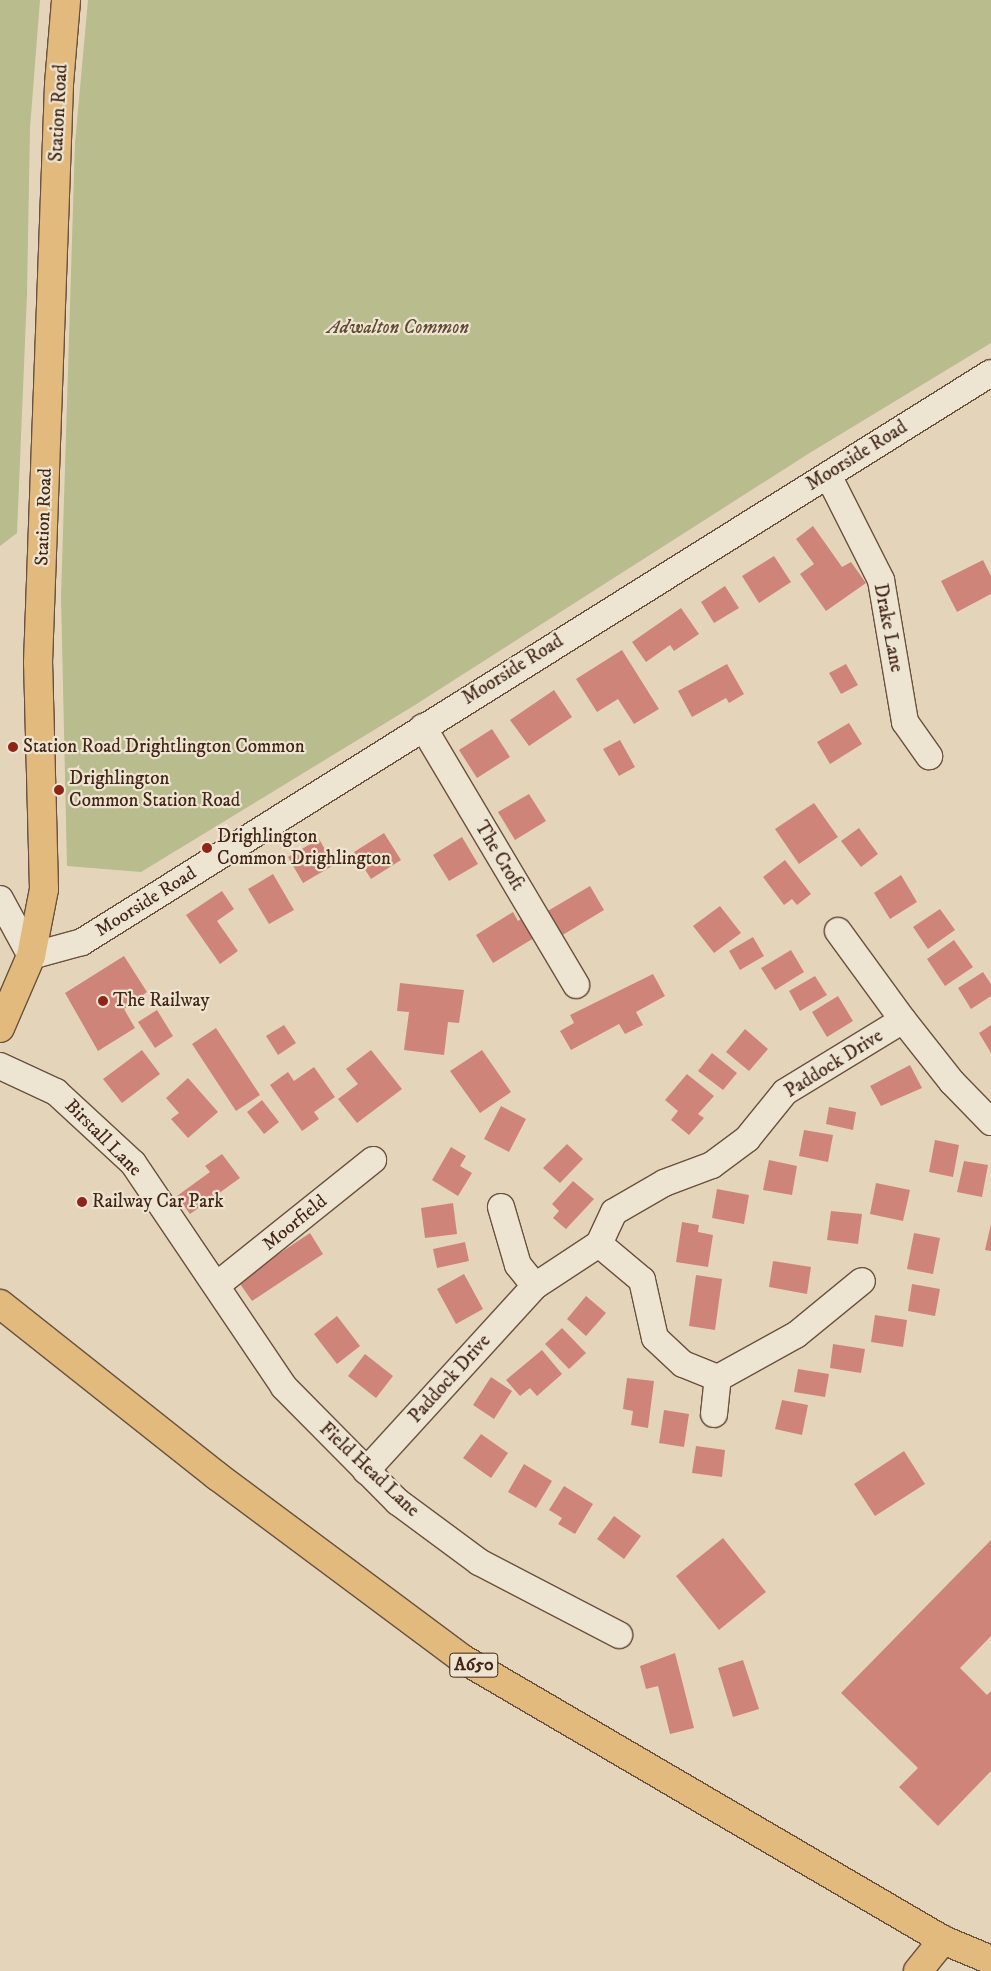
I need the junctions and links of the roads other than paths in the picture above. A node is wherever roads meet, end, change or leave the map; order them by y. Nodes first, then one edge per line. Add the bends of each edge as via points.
1 (66, 0) edge
2 (991, 373) edge
3 (828, 474) junction
4 (423, 727) junction
5 (929, 756) dead end
6 (0, 899) edge
7 (838, 931) dead end
8 (31, 956) junction
9 (576, 985) dead end
10 (903, 1020) junction
11 (0, 1028) edge
12 (0, 1066) edge
13 (991, 1122) edge
14 (373, 1160) dead end
15 (501, 1207) dead end
16 (599, 1244) junction
17 (862, 1281) dead end
18 (217, 1285) junction
19 (535, 1286) junction
20 (0, 1304) edge
21 (718, 1378) junction
22 (714, 1414) dead end
23 (366, 1471) junction
24 (619, 1635) dead end
25 (943, 1940) junction
26 (991, 1960) edge
27 (918, 1971) edge

1 - 8 main road, Station Road via 59,84 38,663 44,889
2 - 3 street, Moorside Road
3 - 4 street, Moorside Road
3 - 5 street, Drake Lane via 881,580 905,722
4 - 8 street, Moorside Road via 82,942
4 - 9 street, The Croft
6 - 8 street
7 - 10 street, Paddock Drive
8 - 11 main road, Station Road
10 - 13 street, Paddock Drive via 952,1082
10 - 16 street, Paddock Drive via 784,1092 747,1139 712,1165 664,1183 614,1212
12 - 18 street, Birstall Lane via 56,1092 134,1163
14 - 18 street, Moorfield
15 - 19 street via 518,1264
16 - 19 street, Paddock Drive
16 - 21 street via 642,1280 655,1338 683,1364
17 - 21 street via 796,1335
18 - 23 street, Field Head Lane via 284,1387
19 - 23 street, Paddock Drive
20 - 25 main road, A650 via 217,1476 461,1658
21 - 22 street
23 - 24 street, Field Head Lane via 398,1502 479,1562
25 - 26 main road, A650
25 - 27 main road

